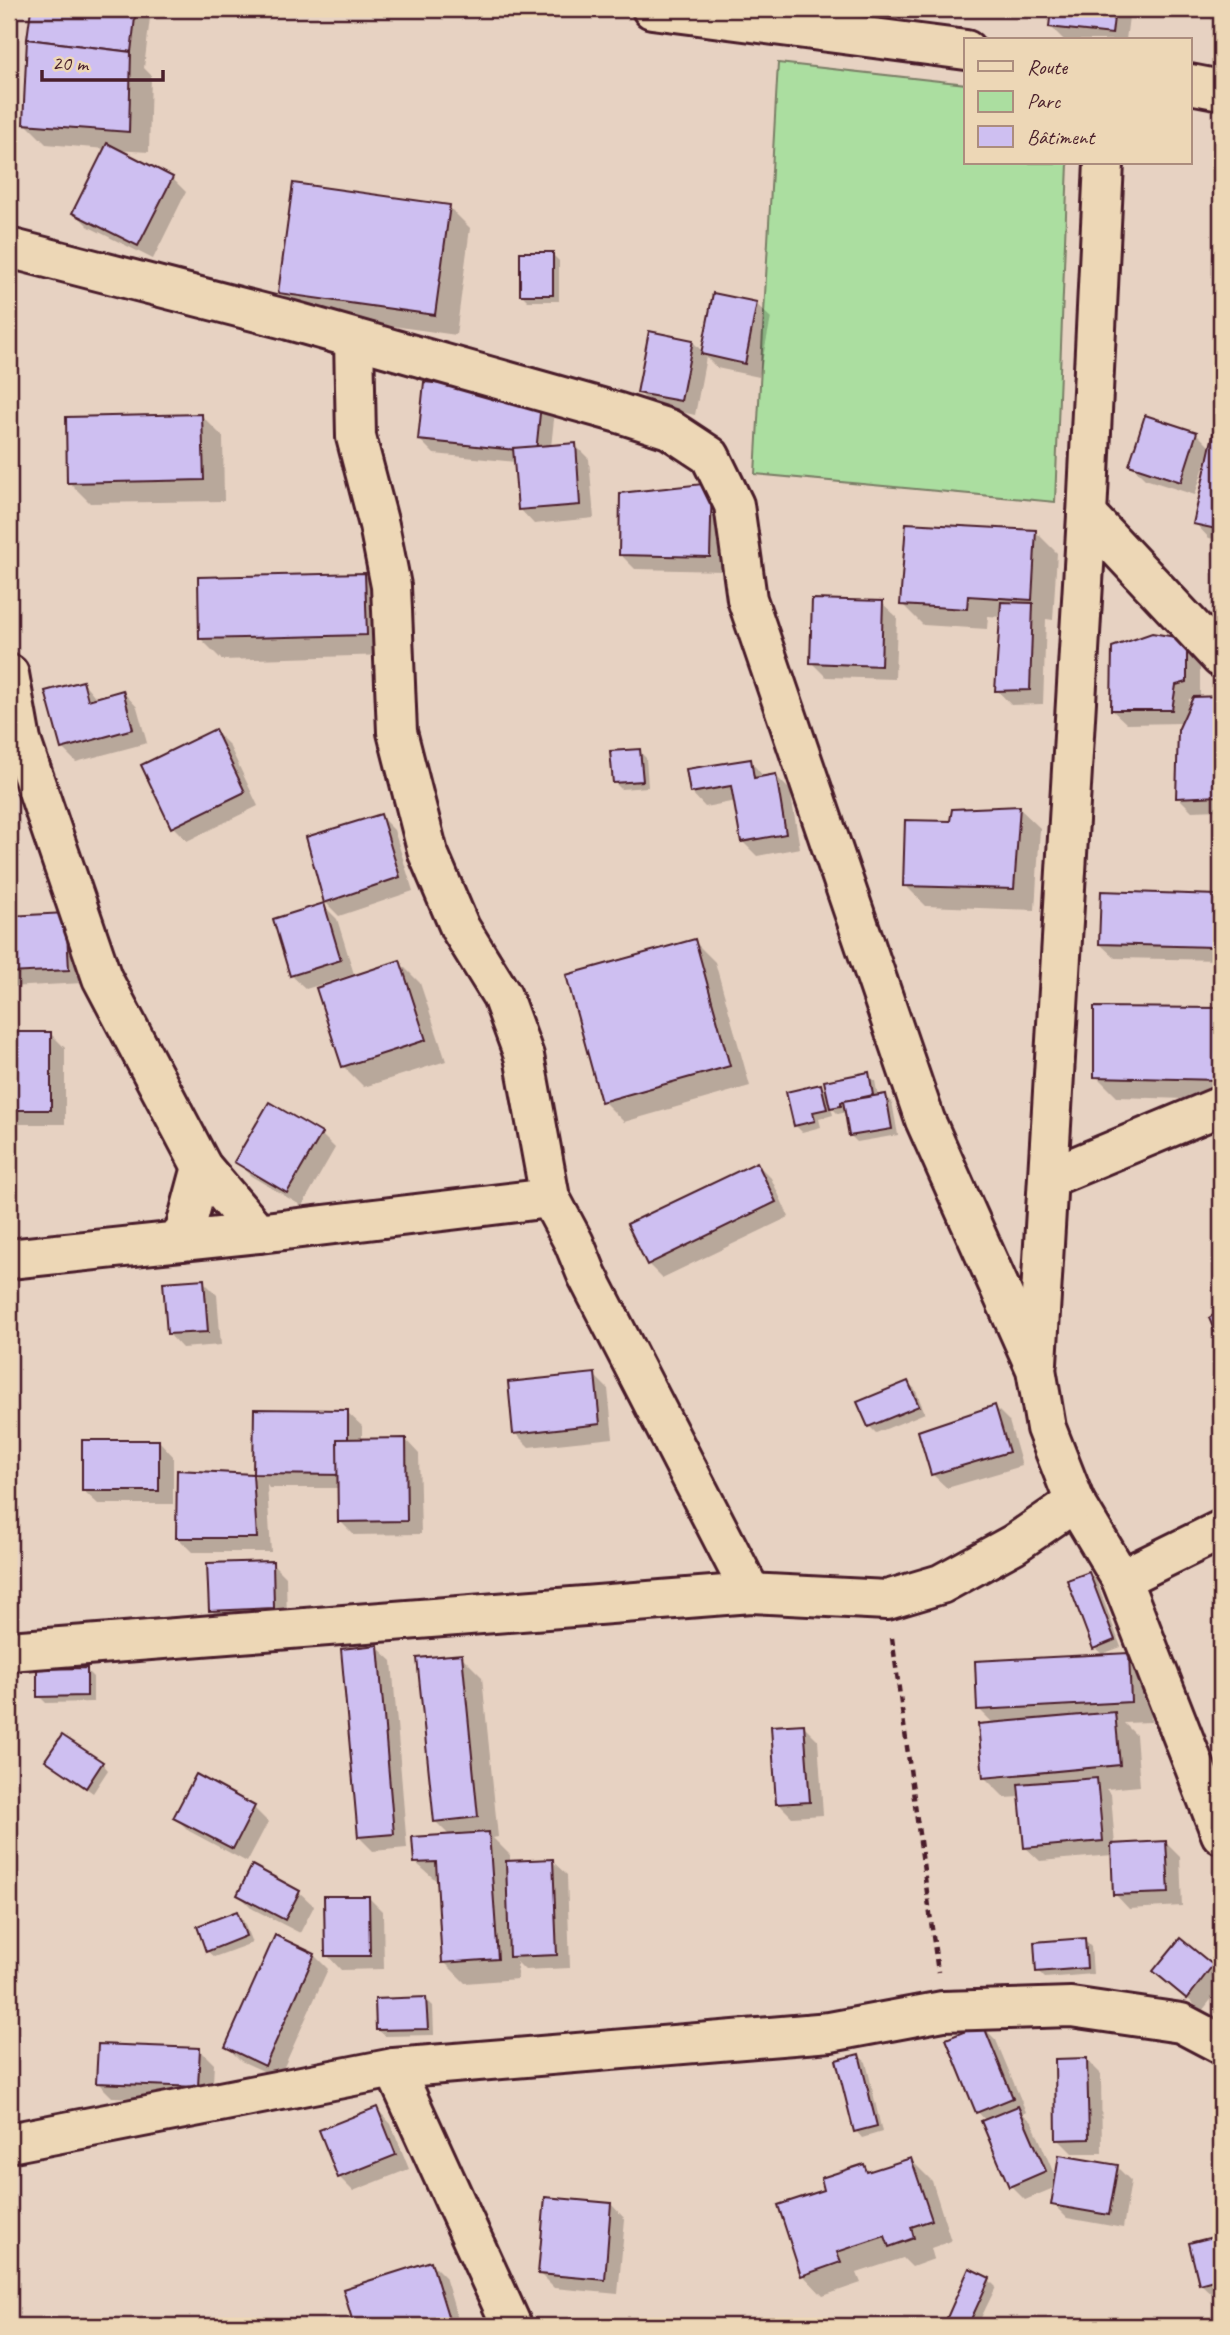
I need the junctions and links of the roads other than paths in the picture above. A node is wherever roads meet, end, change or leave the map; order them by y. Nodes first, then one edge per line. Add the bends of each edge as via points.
1 (652, 9) edge
2 (964, 50) edge
3 (1192, 84) edge
4 (1221, 90) edge
5 (1104, 164) edge
6 (9, 248) edge
7 (354, 339) junction
8 (1087, 515) junction
9 (1221, 659) edge
10 (9, 674) edge
11 (1221, 1106) edge
12 (202, 1167) junction
13 (1048, 1178) junction
14 (550, 1198) junction
15 (258, 1233) junction
16 (182, 1241) junction
17 (9, 1259) edge
18 (1036, 1369) junction
19 (1076, 1502) junction
20 (1221, 1530) edge
21 (1121, 1579) junction
22 (751, 1594) junction
23 (9, 1651) edge
24 (1221, 1834) edge
25 (1221, 2045) edge
26 (394, 2068) junction
27 (9, 2143) edge
28 (512, 2326) edge

1 - 2 street
3 - 4 street
5 - 8 street
6 - 7 street
7 - 14 street via 356,437 391,586 397,732 428,853 460,929 502,996 524,1056
7 - 18 street via 669,429 710,456 734,505 747,599 925,1120
8 - 9 street
8 - 13 street
10 - 12 street via 21,741 102,978
11 - 13 street
12 - 15 street
12 - 16 street
13 - 18 street
14 - 15 street
14 - 22 street
15 - 16 street
16 - 17 street
18 - 19 street via 1046,1428
19 - 21 street
19 - 22 street via 1014,1544 941,1584 887,1600
20 - 21 street
21 - 24 street
22 - 23 street
25 - 26 street via 1181,2023 1071,2007 943,2011 830,2032
26 - 27 street
26 - 28 street

